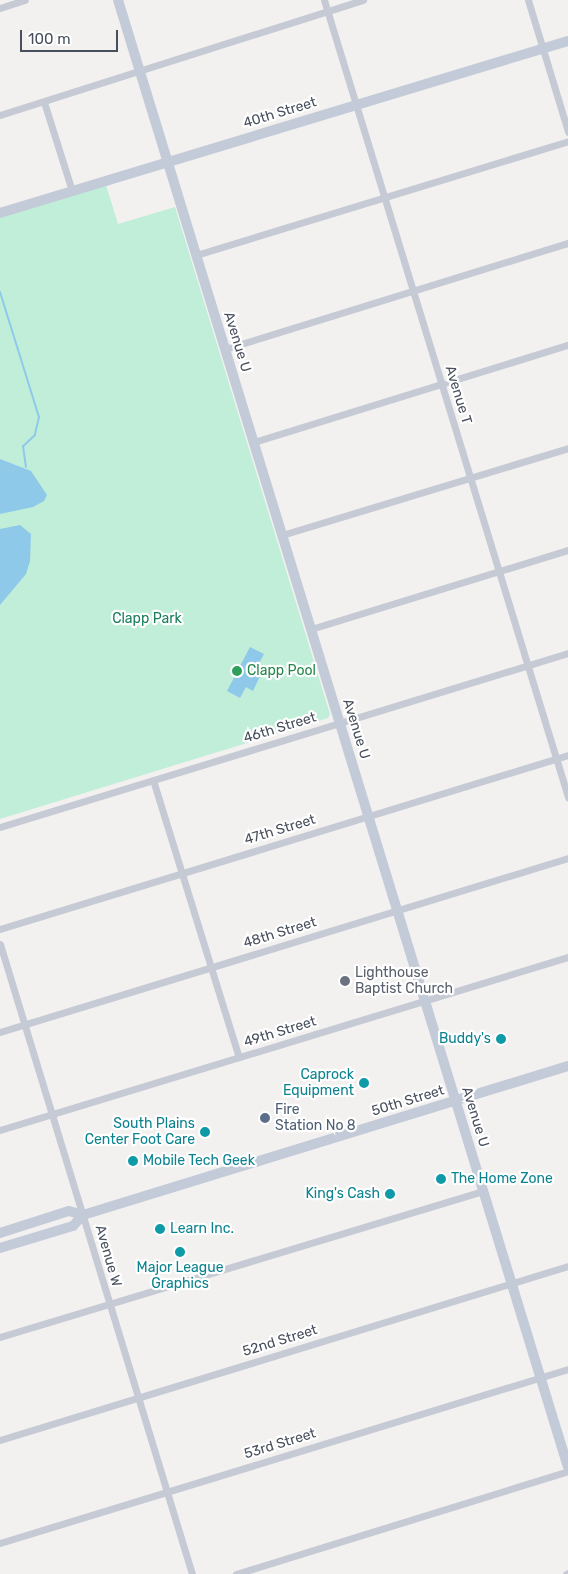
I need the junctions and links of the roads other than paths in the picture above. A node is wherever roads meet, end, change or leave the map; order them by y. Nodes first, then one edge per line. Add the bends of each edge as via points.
1 (25, 0) edge
2 (118, 0) edge
3 (324, 0) edge
4 (362, 0) edge
5 (528, 0) edge
6 (0, 8) edge
7 (327, 11) junction
8 (568, 41) edge
9 (542, 47) junction
10 (140, 72) junction
11 (44, 102) junction
12 (356, 104) junction
13 (0, 115) edge
14 (568, 132) edge
15 (568, 141) edge
16 (168, 161) junction
17 (72, 190) junction
18 (385, 197) junction
19 (0, 212) edge
20 (568, 243) edge
21 (196, 255) junction
22 (413, 291) junction
23 (568, 345) edge
24 (225, 349) junction
25 (442, 384) junction
26 (254, 442) junction
27 (568, 448) edge
28 (470, 478) junction
29 (282, 535) junction
30 (568, 550) edge
31 (499, 571) junction
32 (311, 629) junction
33 (568, 653) edge
34 (527, 665) junction
35 (340, 723) junction
36 (568, 755) edge
37 (556, 759) junction
38 (153, 780) junction
39 (568, 797) edge
40 (368, 816) junction
41 (0, 827) edge
42 (568, 858) edge
43 (182, 873) junction
44 (397, 910) junction
45 (0, 929) edge
46 (0, 944) edge
47 (568, 957) edge
48 (211, 967) junction
49 (425, 1000) junction
50 (25, 1024) junction
51 (0, 1032) edge
52 (239, 1057) junction
53 (568, 1066) edge
54 (456, 1101) junction
55 (53, 1114) junction
56 (0, 1130) edge
57 (483, 1191) junction
58 (83, 1215) junction
59 (0, 1233) edge
60 (0, 1248) edge
61 (568, 1266) edge
62 (512, 1284) junction
63 (110, 1304) junction
64 (0, 1337) edge
65 (568, 1369) edge
66 (541, 1378) junction
67 (138, 1398) junction
68 (0, 1440) edge
69 (568, 1467) edge
70 (568, 1472) edge
71 (167, 1492) junction
72 (0, 1543) edge
73 (192, 1574) edge
74 (236, 1574) edge

1 - 6 street
2 - 10 street, Avenue U
3 - 7 street, Avenue T
4 - 7 street
5 - 9 street
7 - 10 street
7 - 12 street, Avenue T
8 - 9 street, 40th Street
9 - 12 street, 40th Street
9 - 14 street
10 - 11 street
10 - 16 street, Avenue U
11 - 13 street
11 - 17 street
12 - 16 street, 40th Street
12 - 18 street, Avenue T
15 - 18 street
16 - 17 street, 40th Street
16 - 21 street, Avenue U
17 - 19 street, 40th Street
18 - 21 street
18 - 22 street, Avenue T
20 - 22 street
21 - 24 street, Avenue U
22 - 24 street
22 - 25 street, Avenue T
23 - 25 street
24 - 26 street, Avenue U
25 - 26 street
25 - 28 street, Avenue T
26 - 29 street, Avenue U
27 - 28 street
28 - 29 street
28 - 31 street, Avenue T
29 - 32 street, Avenue U
30 - 31 street
31 - 32 street
31 - 34 street, Avenue T
32 - 35 street, Avenue U
33 - 34 street, 46th Street
34 - 35 street, 46th Street
34 - 37 street, Avenue T
35 - 38 street, 46th Street
35 - 40 street, Avenue U
36 - 37 street, 47th Street
37 - 39 street, Avenue T
37 - 40 street, 47th Street
38 - 41 street, 46th Street
38 - 43 street
40 - 43 street, 47th Street
40 - 44 street, Avenue U
42 - 44 street, 48th Street
43 - 45 street, 47th Street
43 - 48 street
44 - 48 street, 48th Street
44 - 49 street, Avenue U
46 - 50 street, Avenue W
47 - 49 street, 49th Street
48 - 50 street, 48th Street
48 - 52 street
49 - 52 street, 49th Street
49 - 54 street, Avenue U
50 - 51 street, 48th Street
50 - 55 street, Avenue W
52 - 55 street, 49th Street
53 - 54 street, 50th Street
54 - 57 street, Avenue U
54 - 58 street, 50th Street
55 - 56 street, 49th Street
55 - 58 street, Avenue W
57 - 62 street, Avenue U
57 - 63 street
58 - 59 street, 50th Street via 69,1212
58 - 60 street, 50th Street via 73,1226
58 - 63 street, Avenue W
61 - 62 street, 52nd Street
62 - 66 street, Avenue U
62 - 67 street, 52nd Street
63 - 64 street
63 - 67 street, Avenue W
65 - 66 street, 53rd Street
66 - 69 street, Avenue U
66 - 71 street, 53rd Street
67 - 68 street, 52nd Street
67 - 71 street, Avenue W
70 - 74 street
71 - 72 street, 53rd Street
71 - 73 street, Avenue W

